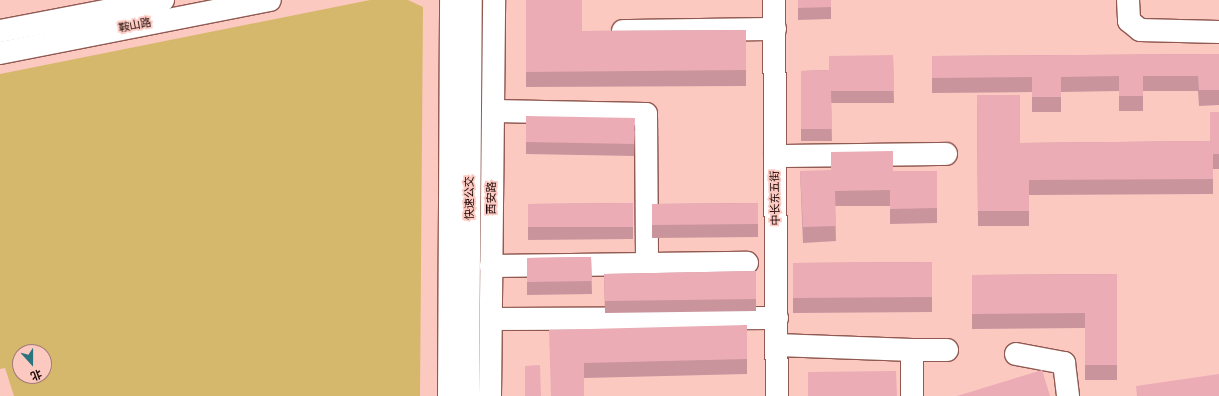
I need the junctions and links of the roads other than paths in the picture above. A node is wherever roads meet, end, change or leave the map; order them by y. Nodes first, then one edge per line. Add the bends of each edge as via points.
1 (163, 0) edge
2 (270, 0) edge
3 (451, 0) edge
4 (471, 0) edge
5 (494, 0) edge
6 (774, 0) edge
7 (1128, 0) edge
8 (774, 29) junction
9 (623, 30) edge
10 (0, 31) edge
11 (1219, 32) edge
12 (0, 53) edge
13 (493, 111) junction
14 (946, 154) dead end
15 (776, 156) junction
16 (747, 263) dead end
17 (647, 265) junction
18 (491, 266) junction
19 (776, 269) junction
20 (800, 269) edge
21 (777, 318) junction
22 (491, 320) junction
23 (777, 345) junction
24 (912, 350) junction
25 (947, 350) dead end
26 (1016, 354) dead end
27 (449, 396) edge
28 (468, 396) edge
29 (490, 396) edge
30 (777, 396) edge
31 (912, 396) edge
32 (1068, 396) edge

1 - 10 street, 鞍山路
2 - 12 street, 鞍山路
3 - 27 street
4 - 28 street, 快速公交
5 - 13 street, 西安路
6 - 8 street, 中长东五街
7 - 11 street via 1129,21 1140,30
8 - 9 street
8 - 15 street, 中长东五街
13 - 17 street via 646,114
13 - 18 street, 西安路
14 - 15 street
15 - 19 street, 中长东五街
16 - 17 street
17 - 18 street
18 - 22 street, 西安路
19 - 20 street
19 - 21 street, 中长东五街
21 - 22 street
21 - 23 street, 中长东五街
22 - 29 street, 西安路
23 - 24 street
23 - 30 street, 中长东五街
24 - 25 street
24 - 31 street
26 - 32 street via 1064,363

